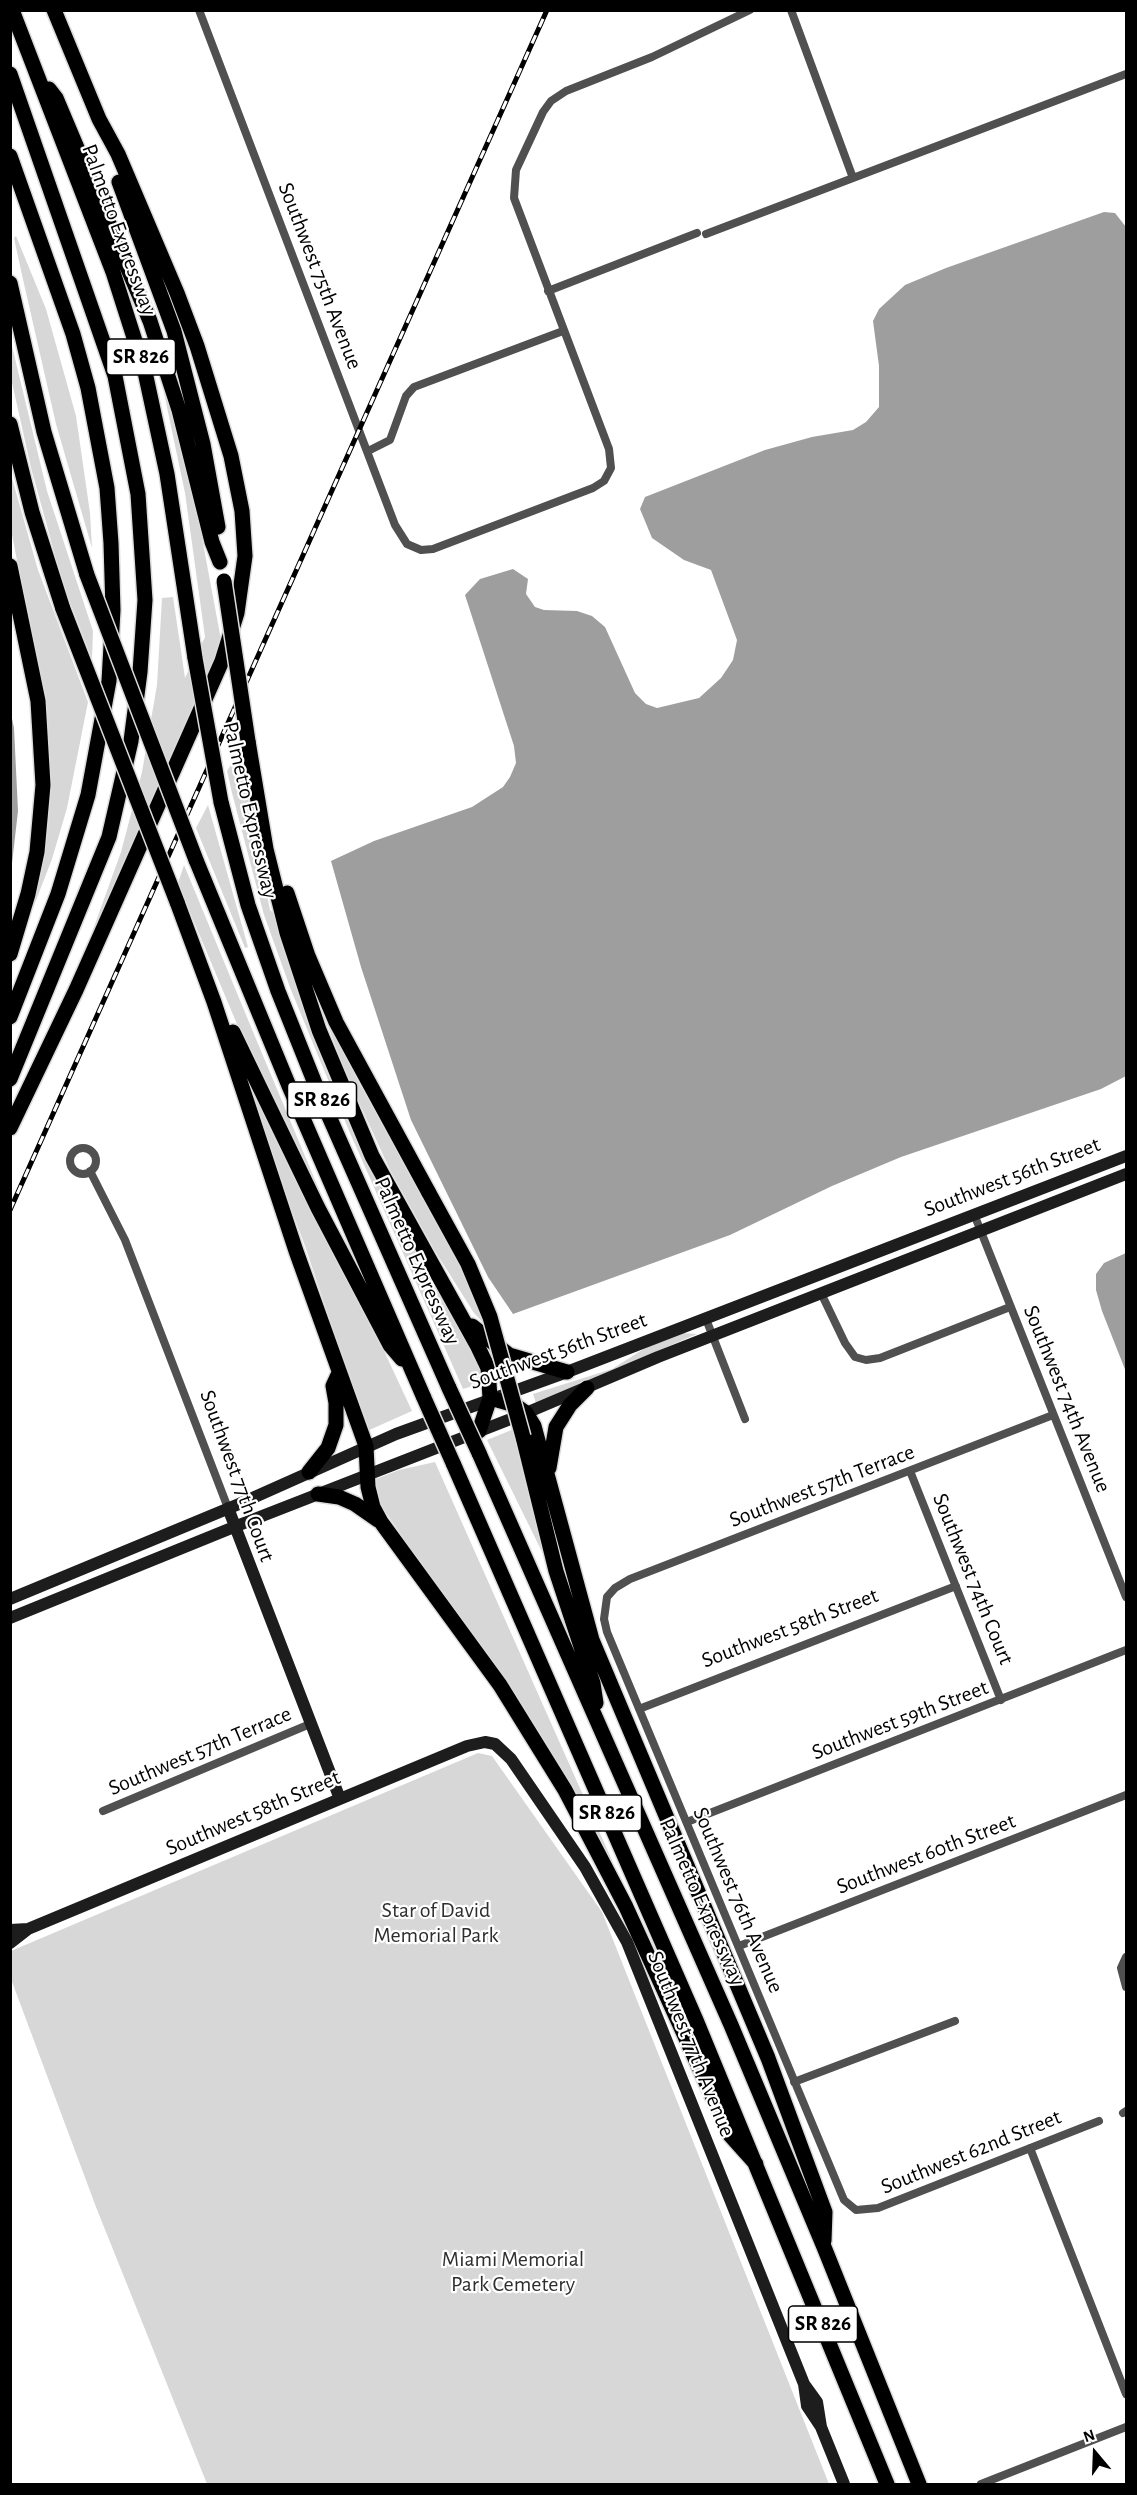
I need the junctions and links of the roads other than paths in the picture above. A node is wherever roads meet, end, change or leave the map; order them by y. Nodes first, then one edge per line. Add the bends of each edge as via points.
1 (12, 10) edge
2 (54, 10) edge
3 (199, 10) edge
4 (750, 10) edge
5 (791, 10) edge
6 (34, 70) junction
7 (10, 74) edge
8 (1126, 74) edge
9 (99, 119) junction
10 (10, 156) edge
11 (853, 178) junction
12 (10, 283) edge
13 (548, 291) junction
14 (563, 331) junction
15 (10, 424) edge
16 (368, 452) junction
17 (220, 562) junction
18 (10, 566) edge
19 (262, 819) junction
20 (10, 954) edge
21 (214, 1002) junction
22 (10, 1017) edge
23 (10, 1079) edge
24 (10, 1128) edge
25 (1126, 1156) edge
26 (90, 1171) dead end
27 (1126, 1174) edge
28 (974, 1214) junction
29 (981, 1231) junction
30 (815, 1276) junction
31 (821, 1293) junction
32 (1011, 1307) junction
33 (461, 1316) junction
34 (706, 1318) junction
35 (712, 1335) junction
36 (412, 1371) junction
37 (567, 1371) junction
38 (339, 1373) junction
39 (587, 1388) junction
40 (490, 1398) junction
41 (526, 1413) junction
42 (1053, 1415) junction
43 (745, 1419) dead end
44 (480, 1431) junction
45 (366, 1446) junction
46 (910, 1471) junction
47 (309, 1472) junction
48 (369, 1474) junction
49 (547, 1474) junction
50 (318, 1494) junction
51 (228, 1508) junction
52 (381, 1522) junction
53 (234, 1527) junction
54 (956, 1586) junction
55 (607, 1597) joint
56 (1126, 1597) edge
57 (10, 1599) edge
58 (10, 1618) edge
59 (1126, 1650) edge
60 (1001, 1700) junction
61 (639, 1709) junction
62 (598, 1721) junction
63 (310, 1724) junction
64 (495, 1744) joint
65 (1126, 1795) edge
66 (340, 1798) junction
67 (103, 1811) dead end
68 (687, 1822) junction
69 (28, 1929) junction
70 (10, 1930) edge
71 (10, 1943) edge
72 (739, 1946) junction
73 (1126, 1957) edge
74 (1126, 1988) edge
75 (955, 2021) dead end
76 (794, 2082) junction
77 (1099, 2121) dead end
78 (1030, 2148) junction
79 (756, 2164) junction
80 (856, 2210) joint
81 (824, 2247) junction
82 (1126, 2394) edge
83 (1126, 2427) edge
84 (844, 2484) edge
85 (887, 2484) edge
86 (919, 2484) edge
87 (981, 2484) edge

1 - 6 highway, Palmetto Expressway / SR 826
2 - 9 highway
3 - 16 street, Southwest 75th Avenue
4 - 13 street via 652,57 566,91 547,106 516,170 513,193
5 - 11 street
6 - 17 highway via 56,98 136,283 179,410
6 - 62 highway, Palmetto Expressway / SR 826, bridge via 113,272 145,372 167,474 221,802 248,905 320,1096
7 - 23 highway via 115,376 138,494 145,600 131,741 109,837
8 - 11 street
9 - 17 highway via 181,358 210,480
9 - 24 highway via 118,154 177,293 221,419 242,511 243,578 222,661 76,990
10 - 22 highway via 88,388 107,488 112,599 109,681 88,795 70,862
11 - 13 street
12 - 36 highway, SR 826, bridge via 44,432 87,575 196,860
13 - 14 street
14 - 16 street via 414,387 406,396 390,440
14 - 16 street, Southwest 75th Avenue via 609,449 611,468 604,481 433,549 414,549 397,529
15 - 21 highway, bridge via 32,512 63,609
17 - 19 highway, bridge
18 - 20 highway via 36,692 43,768 37,852
19 - 33 highway via 287,933 332,1064 382,1176
19 - 62 highway, bridge via 299,934 329,1008 464,1256 490,1317 556,1571 593,1683
21 - 36 highway via 232,1029 307,1187 390,1345
21 - 38 highway
25 - 28 main road, Southwest 56th Street
26 - 51 street, Southwest 77th Court via 129,1249
27 - 29 main road, Southwest 56th Street
28 - 29 street, Southwest 74th Avenue
28 - 30 main road, Southwest 56th Street
29 - 31 main road, Southwest 56th Street
29 - 32 street, Southwest 74th Avenue
30 - 31 main road
30 - 34 main road, Southwest 56th Street
31 - 32 street via 840,1335 858,1359 880,1358
31 - 35 main road, Southwest 56th Street
32 - 42 street, Southwest 74th Avenue
33 - 37 highway via 509,1355
33 - 40 highway via 488,1368
34 - 35 street
34 - 37 main road, Southwest 56th Street
35 - 39 main road, Southwest 56th Street
35 - 43 street
36 - 79 highway, SR 826, bridge via 561,1706
37 - 40 main road, Southwest 56th Street
38 - 45 highway
38 - 47 highway via 333,1386 336,1425 327,1448
39 - 41 main road, Southwest 56th Street
39 - 49 highway via 556,1427
40 - 41 highway via 515,1405
40 - 44 highway
40 - 45 main road, Southwest 56th Street
41 - 44 main road, Southwest 56th Street
41 - 49 highway via 534,1426
42 - 46 street, Southwest 57th Terrace
42 - 56 street, Southwest 74th Avenue
44 - 48 main road, Southwest 56th Street
45 - 47 main road, Southwest 56th Street
45 - 48 highway
46 - 54 street, Southwest 74th Court
46 - 55 street, Southwest 57th Terrace via 630,1579
47 - 51 main road, Southwest 56th Street
48 - 50 main road, Southwest 56th Street
48 - 52 highway via 370,1497
49 - 81 highway via 592,1640 788,2111 825,2212
50 - 52 highway via 355,1504
50 - 53 main road, Southwest 56th Street
51 - 53 main road, Southwest 77th Court
51 - 57 main road, Southwest 56th Street
52 - 79 highway via 500,1685 565,1790 626,1907 730,2135
53 - 58 main road, Southwest 56th Street
53 - 63 main road, Southwest 77th Court
54 - 60 street, Southwest 74th Court
54 - 61 street, Southwest 58th Street
55 - 61 street, Southwest 76th Avenue via 605,1628
59 - 60 street, Southwest 59th Street
60 - 68 street, Southwest 59th Street
61 - 68 street, Southwest 76th Avenue
62 - 81 highway, Palmetto Expressway / SR 826
63 - 66 main road, Southwest 77th Court
63 - 67 street, Southwest 57th Terrace
64 - 66 main road, Southwest 58th Street via 472,1744
64 - 84 main road, Southwest 77th Avenue via 511,1759 585,1867 627,1942 804,2384 817,2402 821,2427
65 - 72 street, Southwest 60th Street
66 - 69 main road, Southwest 58th Street
68 - 72 street, Southwest 76th Avenue
69 - 70 main road, Southwest 58th Street
69 - 71 main road, Southwest 58th Street
72 - 76 street, Southwest 76th Avenue
73 - 74 street via 1121,1968
75 - 76 street
76 - 80 street, Southwest 76th Avenue via 842,2196
77 - 78 street, Southwest 62nd Street
78 - 80 street, Southwest 62nd Street via 878,2208
78 - 82 street
79 - 85 highway, SR 826
81 - 86 highway, Palmetto Expressway / SR 826
83 - 87 street

